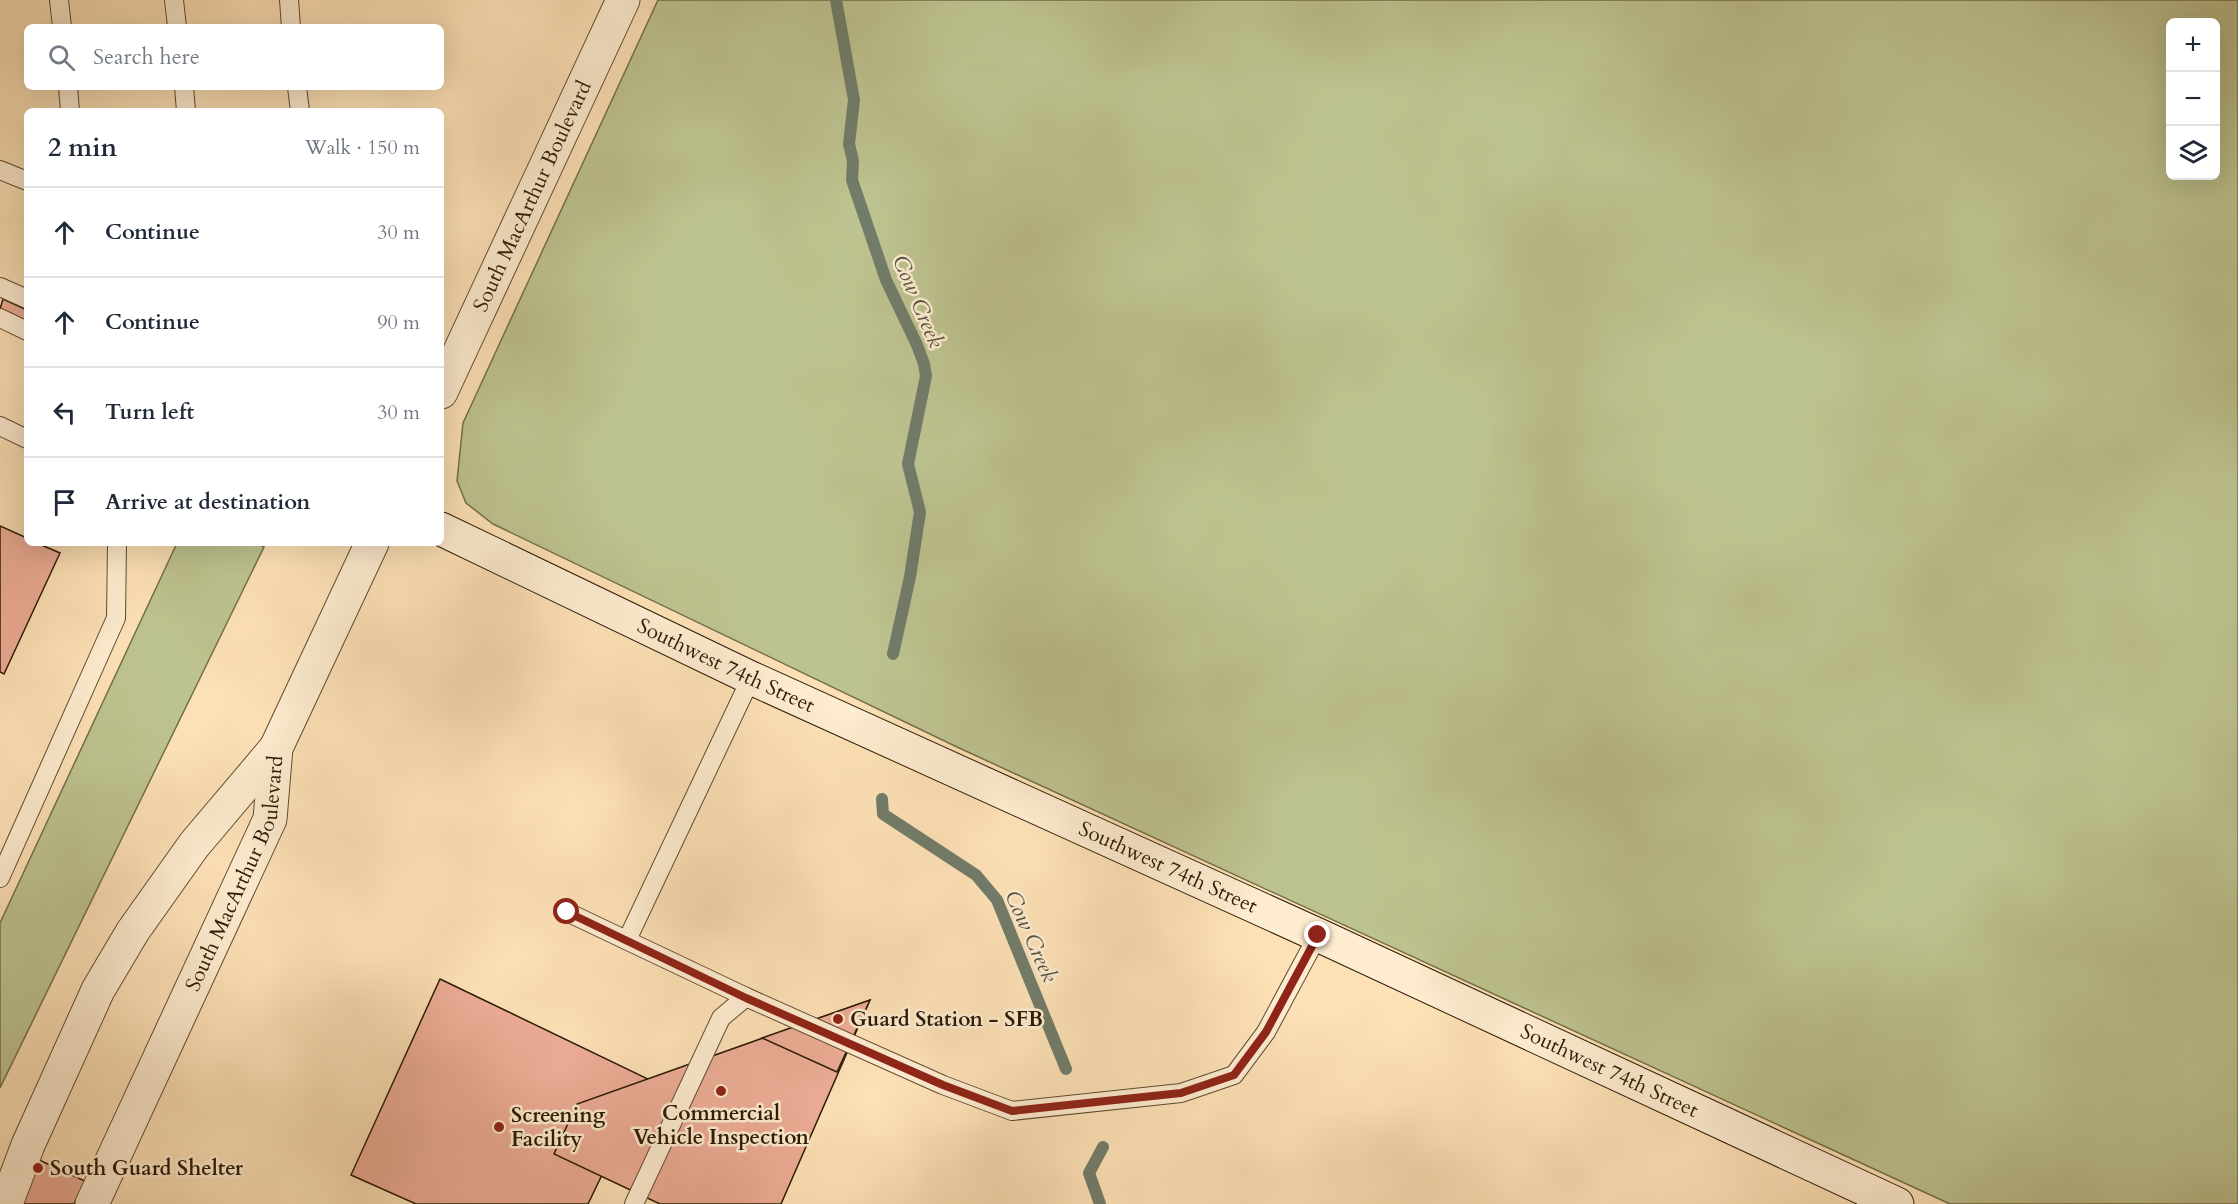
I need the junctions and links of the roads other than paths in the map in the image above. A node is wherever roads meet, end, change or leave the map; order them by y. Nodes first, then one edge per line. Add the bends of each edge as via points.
1 (59, 0) edge
2 (174, 0) edge
3 (289, 0) edge
4 (623, 0) edge
5 (62, 24) edge
6 (177, 24) edge
7 (291, 24) edge
8 (68, 90) edge
9 (184, 90) edge
10 (297, 90) edge
11 (70, 108) edge
12 (186, 108) edge
13 (300, 108) edge
14 (0, 170) edge
15 (24, 180) edge
16 (0, 286) edge
17 (24, 298) edge
18 (0, 318) edge
19 (24, 330) edge
20 (444, 386) edge
21 (0, 426) edge
22 (24, 438) edge
23 (444, 531) edge
24 (117, 546) edge
25 (371, 546) edge
26 (752, 678) junction
27 (276, 748) junction
28 (0, 878) edge
29 (567, 912) dead end
30 (1318, 935) junction
31 (627, 940) junction
32 (746, 998) junction
33 (6, 1204) edge
34 (92, 1204) edge
35 (634, 1204) edge
36 (1897, 1204) edge

1 - 5 lane
2 - 6 lane
3 - 7 lane
4 - 20 street, South MacArthur Boulevard
8 - 11 lane
9 - 12 lane
10 - 13 lane
14 - 15 lane
16 - 17 lane
18 - 19 lane
21 - 22 lane
23 - 26 street, Southwest 74th Street
24 - 28 lane via 116,618
25 - 27 street, South MacArthur Boulevard
26 - 30 street, Southwest 74th Street
26 - 31 lane
27 - 33 street via 194,845 98,990 28,1145
27 - 34 street, South MacArthur Boulevard via 270,819
29 - 31 lane
30 - 32 lane via 1266,1032 1234,1075 1181,1093 1012,1111 943,1085
30 - 36 street, Southwest 74th Street
31 - 32 lane
32 - 35 lane via 721,1018

